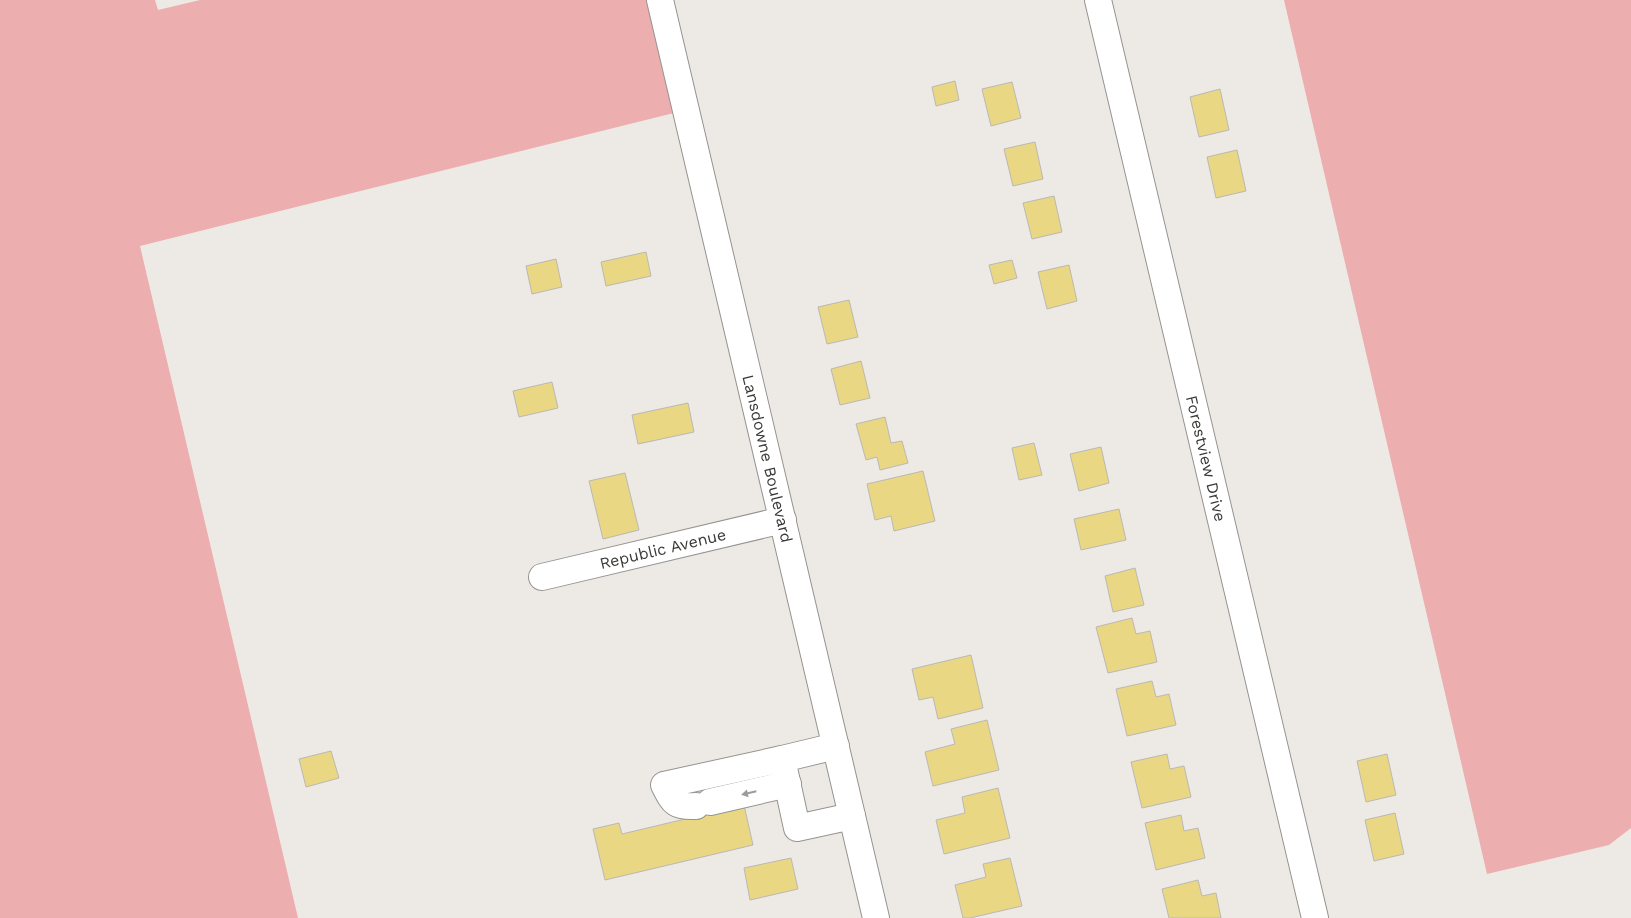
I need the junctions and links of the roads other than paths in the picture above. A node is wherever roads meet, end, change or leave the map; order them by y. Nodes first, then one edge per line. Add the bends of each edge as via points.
1 (660, 0) edge
2 (1098, 0) edge
3 (783, 520) junction
4 (542, 577) dead end
5 (836, 746) junction
6 (782, 759) junction
7 (788, 784) junction
8 (852, 816) junction
9 (876, 918) edge
10 (1315, 918) edge

1 - 3 street, Lansdowne Boulevard
2 - 10 street, Forestview Drive
3 - 4 street, Republic Avenue
3 - 5 street, Lansdowne Boulevard
5 - 6 street
5 - 8 street, Lansdowne Boulevard
6 - 7 street
7 -> 6 street via 682,806 672,800 664,785
7 - 8 street via 798,828
8 - 9 street, Lansdowne Boulevard

